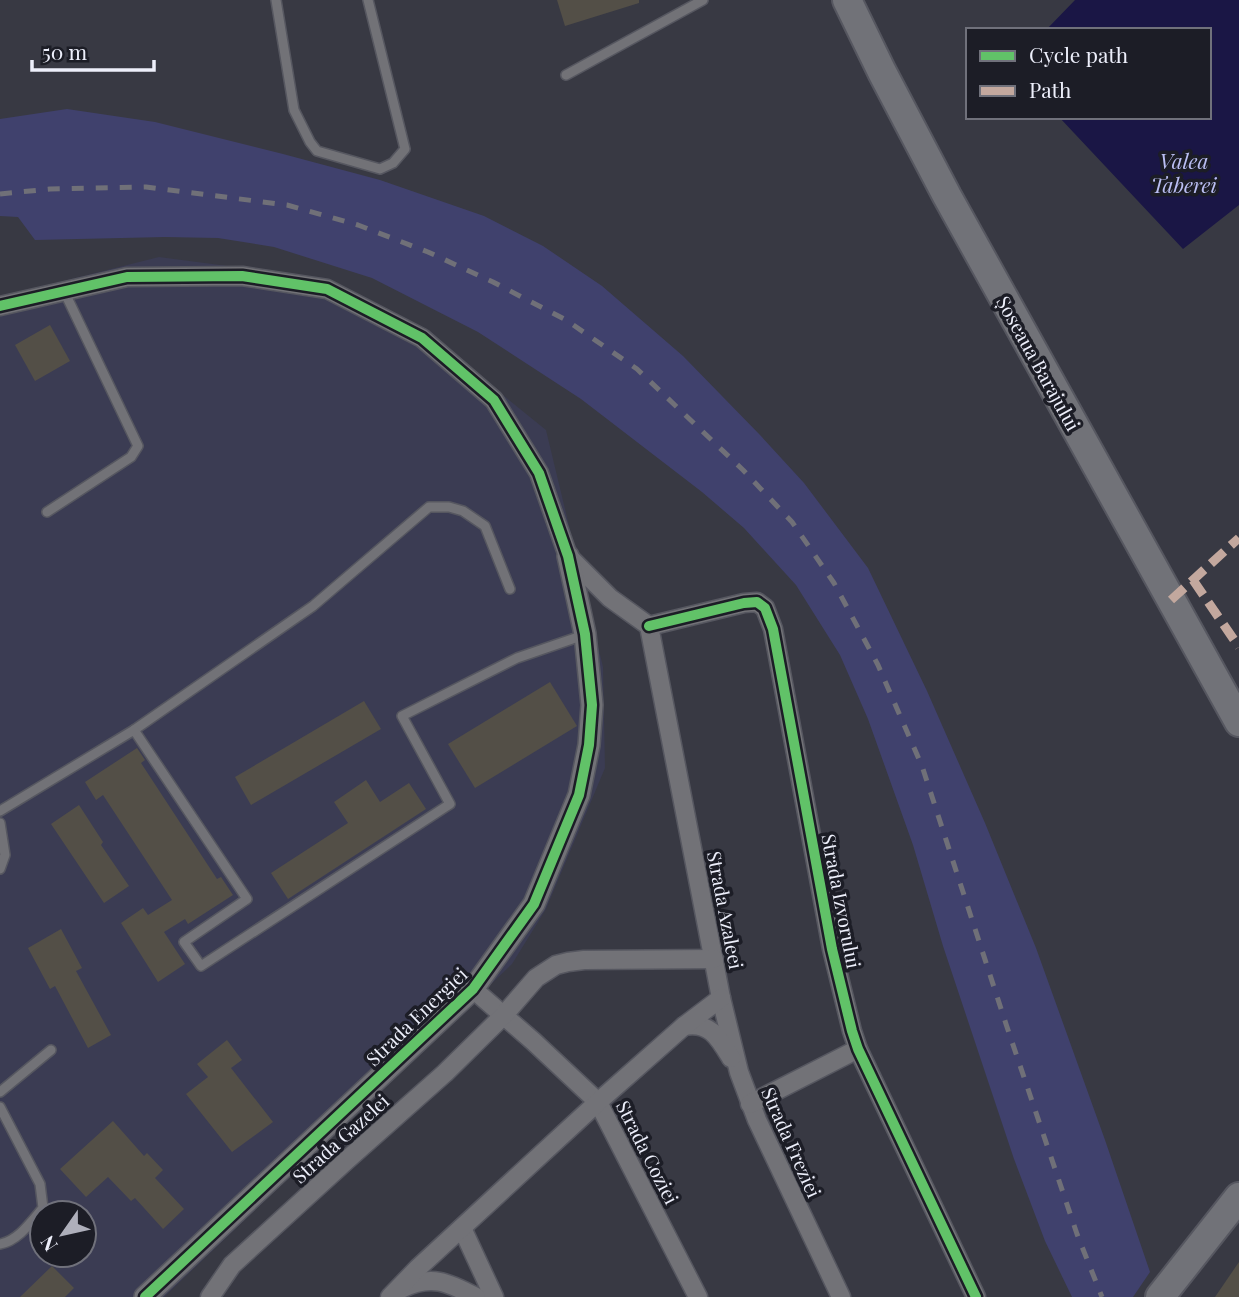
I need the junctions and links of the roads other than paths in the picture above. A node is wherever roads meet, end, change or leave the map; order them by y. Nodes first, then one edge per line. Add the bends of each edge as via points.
1 (276, 0) edge
2 (368, 0) edge
3 (703, 0) edge
4 (847, 0) edge
5 (566, 75) dead end
6 (64, 291) junction
7 (0, 306) edge
8 (47, 512) dead end
9 (568, 556) junction
10 (510, 589) dead end
11 (649, 626) junction
12 (585, 634) junction
13 (1239, 722) edge
14 (134, 730) junction
15 (0, 811) edge
16 (0, 823) edge
17 (0, 869) edge
18 (714, 960) junction
19 (473, 989) junction
20 (722, 998) junction
21 (504, 1015) junction
22 (684, 1026) junction
23 (858, 1049) junction
24 (51, 1050) dead end
25 (739, 1072) junction
26 (0, 1091) edge
27 (598, 1102) junction
28 (751, 1104) junction
29 (0, 1107) edge
30 (1239, 1197) edge
31 (462, 1228) junction
32 (0, 1244) edge
33 (392, 1295) edge
34 (1162, 1295) edge
35 (145, 1297) edge
36 (210, 1297) edge
37 (476, 1297) edge
38 (494, 1297) edge
39 (698, 1297) edge
40 (841, 1297) edge
41 (975, 1297) edge

1 - 2 lane via 294,110 310,142 317,152 380,169 405,149
3 - 5 lane
4 - 13 highway, Șoseaua Barajului via 947,195
6 - 7 street, Strada Energiei
6 - 8 lane via 138,446 131,457
6 - 9 street, Strada Energiei via 127,277 242,276 327,289 422,338 495,400 539,472
9 - 11 street via 610,598
9 - 12 street, Strada Energiei
10 - 14 lane via 485,526 463,511 429,507 313,606
11 - 18 street, Strada Azaleei
11 - 23 street, Strada Izvorului via 744,603 757,602 765,608 773,629 832,949
12 - 14 lane via 517,658 402,716 450,804 201,966 184,942 247,899
12 - 19 street, Strada Energiei via 592,705 579,796 534,904
14 - 15 lane
16 - 17 lane via 5,855
18 - 20 street, Strada Azaleei
18 - 21 street, Strada Gazelei via 584,960 556,965 536,978
19 - 21 street, Strada Coziei
19 - 35 street, Strada Energiei
20 - 22 street, Strada Azaleei
20 - 25 street, Strada Freziei
21 - 27 street, Strada Coziei
21 - 36 street, Strada Gazelei via 232,1265
22 - 25 street via 708,1028
22 - 27 street, Strada Azaleei
23 - 28 street
23 - 41 street, Strada Izvorului
24 - 26 lane
25 - 28 street, Strada Freziei
27 - 31 street, Strada Azaleei
27 - 39 street, Strada Coziei
28 - 40 street, Strada Freziei
29 - 32 lane via 40,1184 43,1208 26,1228
30 - 34 highway
31 - 33 street, Strada Azaleei
31 - 38 street
33 - 37 street, Strada Azaleei via 428,1280

